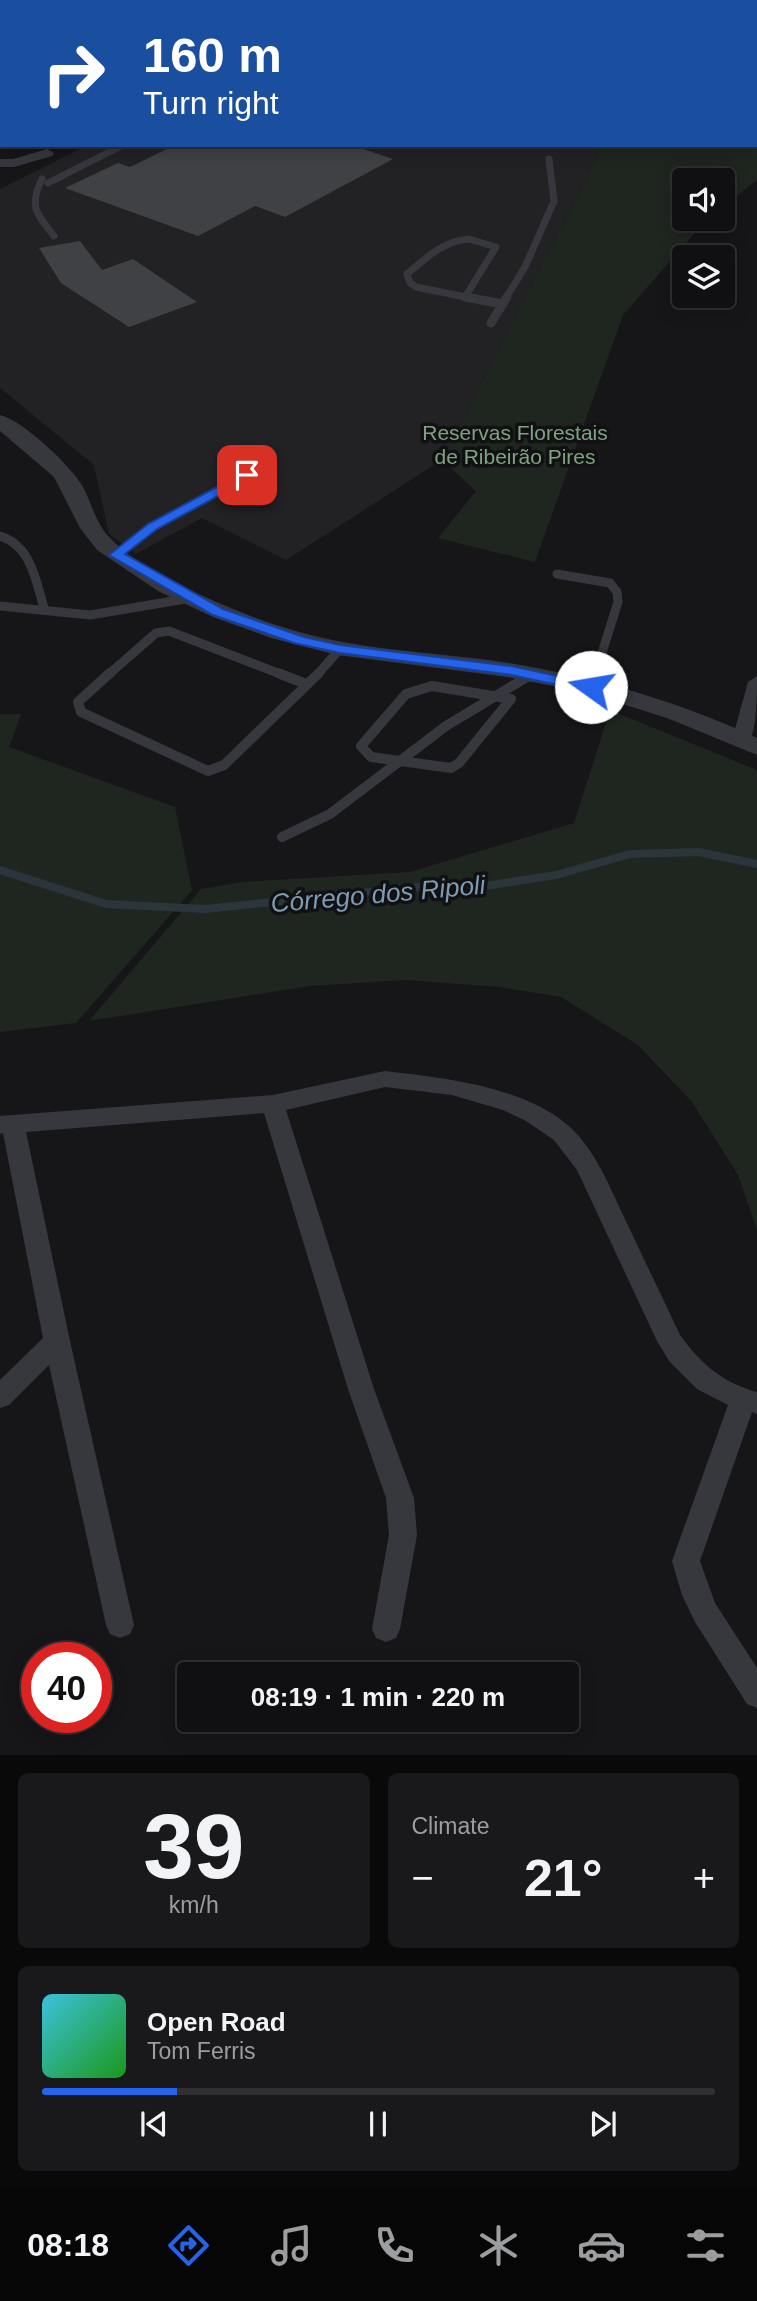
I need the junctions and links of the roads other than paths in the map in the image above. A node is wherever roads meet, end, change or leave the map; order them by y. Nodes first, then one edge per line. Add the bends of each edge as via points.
1 (34, 147) edge
2 (119, 147) edge
3 (549, 159) dead end
4 (0, 163) edge
5 (54, 236) dead end
6 (465, 297) junction
7 (503, 304) junction
8 (491, 323) dead end
9 (0, 421) edge
10 (247, 475) dead end
11 (0, 536) edge
12 (116, 555) junction
13 (557, 573) dead end
14 (192, 598) junction
15 (0, 606) edge
16 (44, 608) junction
17 (340, 649) junction
18 (532, 674) junction
19 (757, 682) edge
20 (306, 684) junction
21 (591, 687) junction
22 (494, 695) junction
23 (750, 743) edge
24 (396, 761) junction
25 (282, 837) dead end
26 (273, 1104) junction
27 (6, 1124) edge
28 (57, 1341) junction
29 (0, 1397) edge
30 (750, 1401) edge
31 (120, 1625) dead end
32 (386, 1629) dead end
33 (757, 1694) edge

1 - 4 street via 47,153
2 - 5 lane via 45,181 32,197 33,206
3 - 7 lane via 554,201
6 - 6 lane via 416,288 407,274 448,241 464,237 482,240 496,247
6 - 7 lane
7 - 8 lane
9 - 12 street via 67,479 93,536
10 - 12 lane via 153,526
11 - 16 lane via 15,539 22,547
12 - 14 street
13 - 21 lane via 610,583 617,592 618,602
14 - 16 lane via 90,615
14 - 17 street via 255,626
15 - 16 lane
17 - 18 street
17 - 20 lane
18 - 21 street
18 - 22 lane
19 - 23 street
20 - 20 lane via 224,765 208,772 81,712 78,702 156,633 169,631
21 - 23 street
22 - 24 lane
22 - 24 lane via 511,699 452,768
22 - 24 lane via 432,686 406,694 361,746 371,757
24 - 25 lane via 328,818
26 - 27 street
26 - 30 street via 385,1079 452,1087 534,1115 562,1135 587,1165 684,1362 698,1377
26 - 32 street via 361,1389 400,1498 403,1535
27 - 28 street
28 - 29 street
28 - 31 street
30 - 33 street via 686,1561 696,1596

